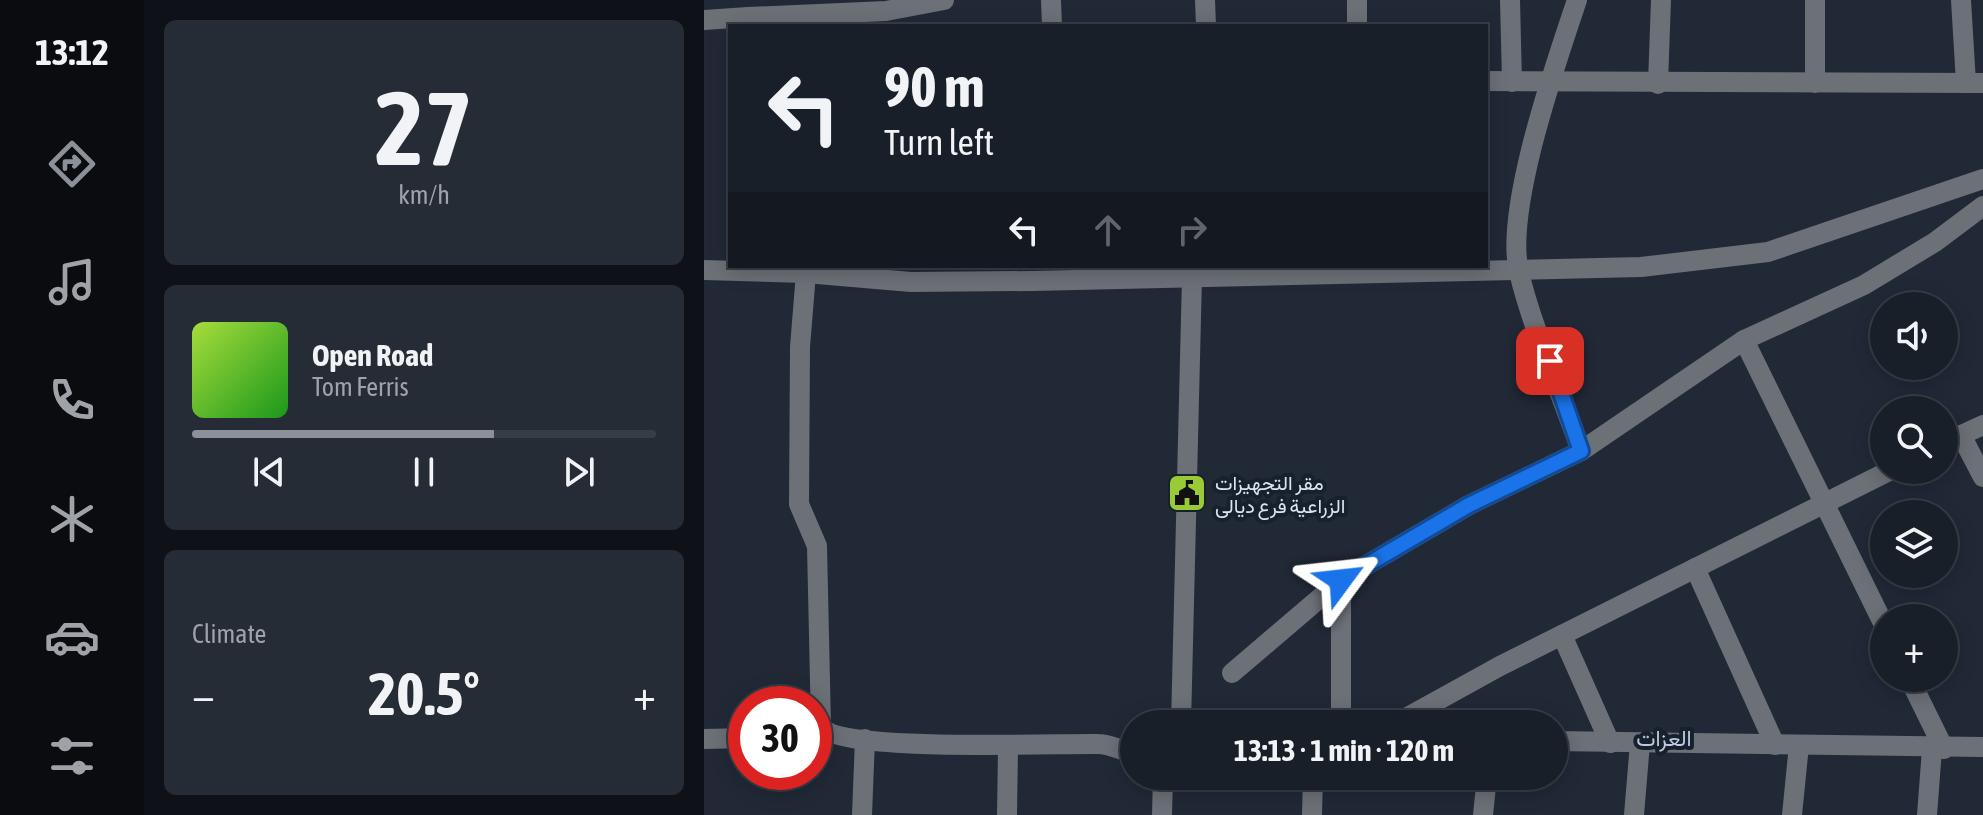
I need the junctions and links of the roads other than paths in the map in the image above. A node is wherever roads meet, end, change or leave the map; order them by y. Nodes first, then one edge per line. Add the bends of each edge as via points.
1 (944, 0) edge
2 (1051, 0) edge
3 (1205, 0) edge
4 (1357, 0) edge
5 (1510, 0) edge
6 (1577, 0) edge
7 (1661, 0) edge
8 (1815, 0) edge
9 (1961, 0) edge
10 (895, 11) edge
11 (704, 20) edge
12 (748, 21) edge
13 (1052, 24) edge
14 (1206, 24) edge
15 (1357, 24) edge
16 (1488, 81) edge
17 (1512, 82) junction
18 (1815, 83) junction
19 (1974, 83) edge
20 (1549, 84) junction
21 (1658, 84) junction
22 (1983, 179) edge
23 (1983, 206) edge
24 (747, 268) edge
25 (704, 270) edge
26 (1518, 271) junction
27 (806, 273) junction
28 (1202, 273) edge
29 (1744, 340) junction
30 (1983, 425) edge
31 (1958, 436) edge
32 (1958, 446) edge
33 (1581, 451) junction
34 (1983, 477) edge
35 (1870, 480) edge
36 (1825, 502) junction
37 (1695, 568) junction
38 (1341, 580) junction
39 (1874, 604) edge
40 (1562, 635) junction
41 (1232, 673) dead end
42 (819, 686) edge
43 (1915, 692) edge
44 (1182, 710) edge
45 (1341, 710) edge
46 (1421, 710) edge
47 (832, 737) edge
48 (728, 738) edge
49 (704, 739) edge
50 (865, 739) junction
51 (1568, 742) edge
52 (1610, 743) junction
53 (1640, 743) junction
54 (1775, 745) junction
55 (1799, 745) junction
56 (1008, 747) junction
57 (1983, 747) edge
58 (1120, 749) edge
59 (1938, 749) junction
60 (1163, 790) edge
61 (1313, 790) edge
62 (1486, 790) edge
63 (862, 815) edge
64 (1007, 815) edge
65 (1162, 815) edge
66 (1312, 815) edge
67 (1483, 815) edge
68 (1634, 815) edge
69 (1792, 815) edge
70 (1927, 815) edge

1 - 10 street
2 - 13 street
3 - 14 street
4 - 15 street
5 - 17 street
6 - 20 street
7 - 21 street
8 - 18 street
9 - 19 street
10 - 12 street
11 - 12 street
16 - 17 street
17 - 20 street
18 - 19 street
18 - 21 street
20 - 21 street
20 - 26 street via 1516,227
22 - 26 street via 1768,252 1641,267
23 - 29 street via 1864,285
24 - 25 street
24 - 27 street
26 - 28 street
26 - 33 street
27 - 28 street via 911,282
27 - 42 street via 799,504 817,546
28 - 44 street
29 - 33 street
29 - 36 street
30 - 31 street
32 - 34 street
33 - 38 street via 1469,505
35 - 36 street
36 - 37 street
36 - 39 street
37 - 40 street
37 - 54 street
38 - 41 street
38 - 45 street
40 - 46 street
40 - 52 street
43 - 59 street
47 - 50 street
48 - 49 street
50 - 56 street
50 - 63 street
51 - 52 street
52 - 53 street
53 - 54 street
53 - 68 street
54 - 55 street
55 - 59 street
55 - 69 street
56 - 58 street via 1102,744
56 - 64 street
57 - 59 street
59 - 70 street
60 - 65 street
61 - 66 street
62 - 67 street

